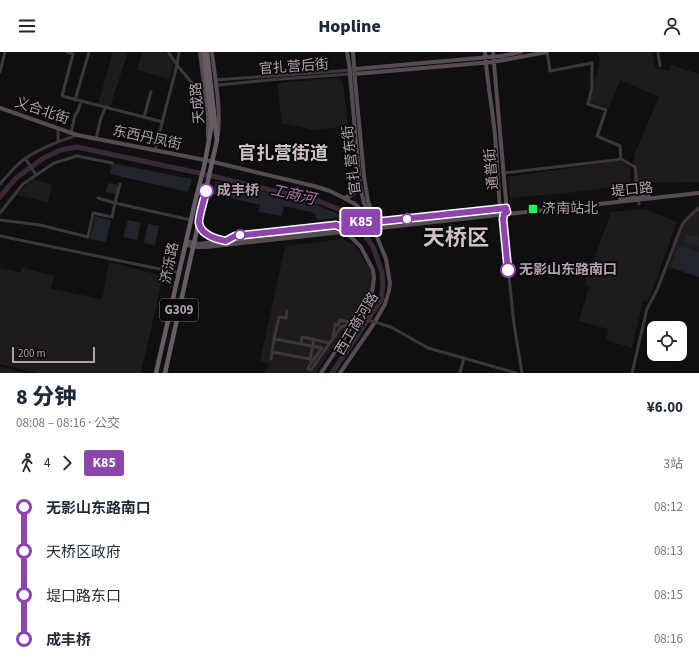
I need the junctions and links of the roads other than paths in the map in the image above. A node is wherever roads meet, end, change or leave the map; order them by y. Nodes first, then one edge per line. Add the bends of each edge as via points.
1 (4, 52) edge
2 (67, 52) edge
3 (89, 52) edge
4 (168, 52) edge
5 (180, 52) edge
6 (200, 52) edge
7 (204, 52) edge
8 (207, 52) edge
9 (212, 52) edge
10 (353, 52) edge
11 (485, 52) edge
12 (521, 52) edge
13 (547, 52) edge
14 (658, 52) edge
15 (348, 53) edge
16 (493, 57) edge
17 (486, 60) junction
18 (177, 64) junction
19 (660, 66) dead end
20 (0, 71) edge
21 (352, 72) junction
22 (215, 80) junction
23 (216, 86) junction
24 (151, 92) dead end
25 (206, 99) junction
26 (75, 100) junction
27 (80, 101) junction
28 (0, 108) edge
29 (105, 108) junction
30 (144, 117) junction
31 (163, 122) junction
32 (58, 128) junction
33 (71, 133) junction
34 (77, 135) junction
35 (96, 139) junction
36 (217, 140) junction
37 (58, 141) junction
38 (155, 150) junction
39 (207, 152) junction
40 (25, 158) junction
41 (621, 158) junction
42 (205, 160) junction
43 (112, 162) dead end
44 (213, 162) junction
45 (503, 173) junction
46 (36, 175) junction
47 (0, 184) edge
48 (120, 184) dead end
49 (360, 186) junction
50 (699, 192) edge
51 (98, 198) dead end
52 (344, 198) junction
53 (639, 199) junction
54 (115, 203) junction
55 (699, 208) edge
56 (0, 213) edge
57 (504, 213) junction
58 (0, 220) edge
59 (191, 220) junction
60 (199, 222) junction
61 (372, 226) junction
62 (344, 230) junction
63 (0, 236) edge
64 (226, 241) junction
65 (186, 243) junction
66 (193, 245) junction
67 (179, 273) junction
68 (287, 311) dead end
69 (358, 318) junction
70 (374, 322) junction
71 (348, 325) junction
72 (353, 325) junction
73 (274, 339) junction
74 (314, 339) junction
75 (331, 341) junction
76 (301, 344) junction
77 (312, 346) junction
78 (324, 349) junction
79 (272, 352) junction
80 (464, 358) junction
81 (271, 359) dead end
82 (310, 359) junction
83 (156, 373) edge
84 (165, 373) edge
85 (321, 373) edge
86 (340, 373) edge
87 (460, 373) edge
88 (516, 373) edge
89 (522, 373) edge
90 (632, 373) edge

1 - 20 street
2 - 26 street via 73,54 62,96
3 - 26 street
4 - 18 street
5 - 18 street
6 - 25 main road, 天成路
7 - 39 highway, 天成路 / G309 via 211,117
8 - 36 highway, 天成路 / G309
9 - 22 main road, 天成路
10 - 21 main road, 官扎营东街
11 - 17 main road, 通普街
12 - 16 main road
13 - 16 main road
13 - 41 street via 550,71 592,63 592,87 588,104 606,110 597,136 620,146
14 - 19 street
15 - 21 main road, 官扎营东街
16 - 17 main road, 官扎营后街
16 - 45 main road, 通普街
17 - 21 main road, 官扎营后街
17 - 57 main road, 通普街 via 498,166 497,178
18 - 25 street
18 - 31 street
21 - 22 street, 官扎营后街
21 - 23 street, 官扎营后街
21 - 49 main road, 官扎营东街
21 - 61 main road, 官扎营东街 via 364,181 372,213
22 - 23 main road, 天成路
23 - 36 main road, 天成路 via 219,118
24 - 30 street
25 - 39 main road, 天成路
26 - 27 street
27 - 29 street
27 - 33 street
28 - 32 main road, 义合北街
29 - 30 street
29 - 35 street
30 - 31 street
31 - 38 street
32 - 33 main road, 义合北街
32 - 37 street
33 - 34 main road, 义合北街
34 - 35 main road, 东西丹凤街
34 - 37 street
35 - 38 main road, 东西丹凤街
36 - 44 highway, 天成路 / G309
37 - 40 street
38 - 42 main road, 东西丹凤街
39 - 42 highway, 天成路 / G309
40 - 46 street
40 - 47 street
41 - 45 street
41 - 53 street via 635,167
42 - 44 main road, 东西丹凤街
42 - 59 highway, 济泺路 / G309
43 - 46 street via 77,156 54,163
44 - 52 main road, 西工商河路 via 314,186
44 - 60 highway, 济泺路 / G309
45 - 57 main road, 通普街
46 - 56 street via 23,184
48 - 54 street
49 - 52 main road, 官扎营东街 via 354,194
49 - 61 main road, 官扎营东街
50 - 53 main road, 堤口路
51 - 54 street
52 - 61 main road, 西工商河路 via 363,211
53 - 57 main road, 堤口路
54 - 58 street via 112,217 93,213 88,237 40,225
54 - 59 street
55 - 90 street via 682,226 647,309
57 - 61 main road, 堤口路
57 - 89 street
59 - 65 highway, 济泺路 / G309
60 - 64 main road via 202,231 208,236
60 - 66 highway, 济泺路 / G309
61 - 62 main road, 堤口路
61 - 70 main road, 西工商河路 via 386,259 390,283 385,304
62 - 64 main road, 堤口路
62 - 66 main road, 堤口路 via 210,246
62 - 69 main road, 西工商河路 via 361,247 373,270 370,299
63 - 67 street
64 - 66 main road, 堤口路
65 - 66 main road, 堤口路
65 - 67 highway, 济泺路 / G309
66 - 84 highway, 济泺路 / G309
67 - 83 highway, 济泺路 / G309
68 - 73 street via 286,318 279,317
69 - 70 street, bridge
69 - 72 main road, 西工商河路
70 - 80 street via 392,327 428,348
70 - 86 main road, 西工商河路
71 - 72 street
71 - 75 street via 341,327
71 - 75 street via 348,322 340,320 338,325 335,324
72 - 85 main road, 西工商河路
73 - 76 street
73 - 79 street
74 - 75 street
74 - 76 street via 302,337
74 - 77 street
75 - 78 street
76 - 77 street
77 - 78 street
77 - 82 street
78 - 82 street via 311,370 308,369
79 - 81 street
79 - 82 street
80 - 87 street
80 - 88 street

